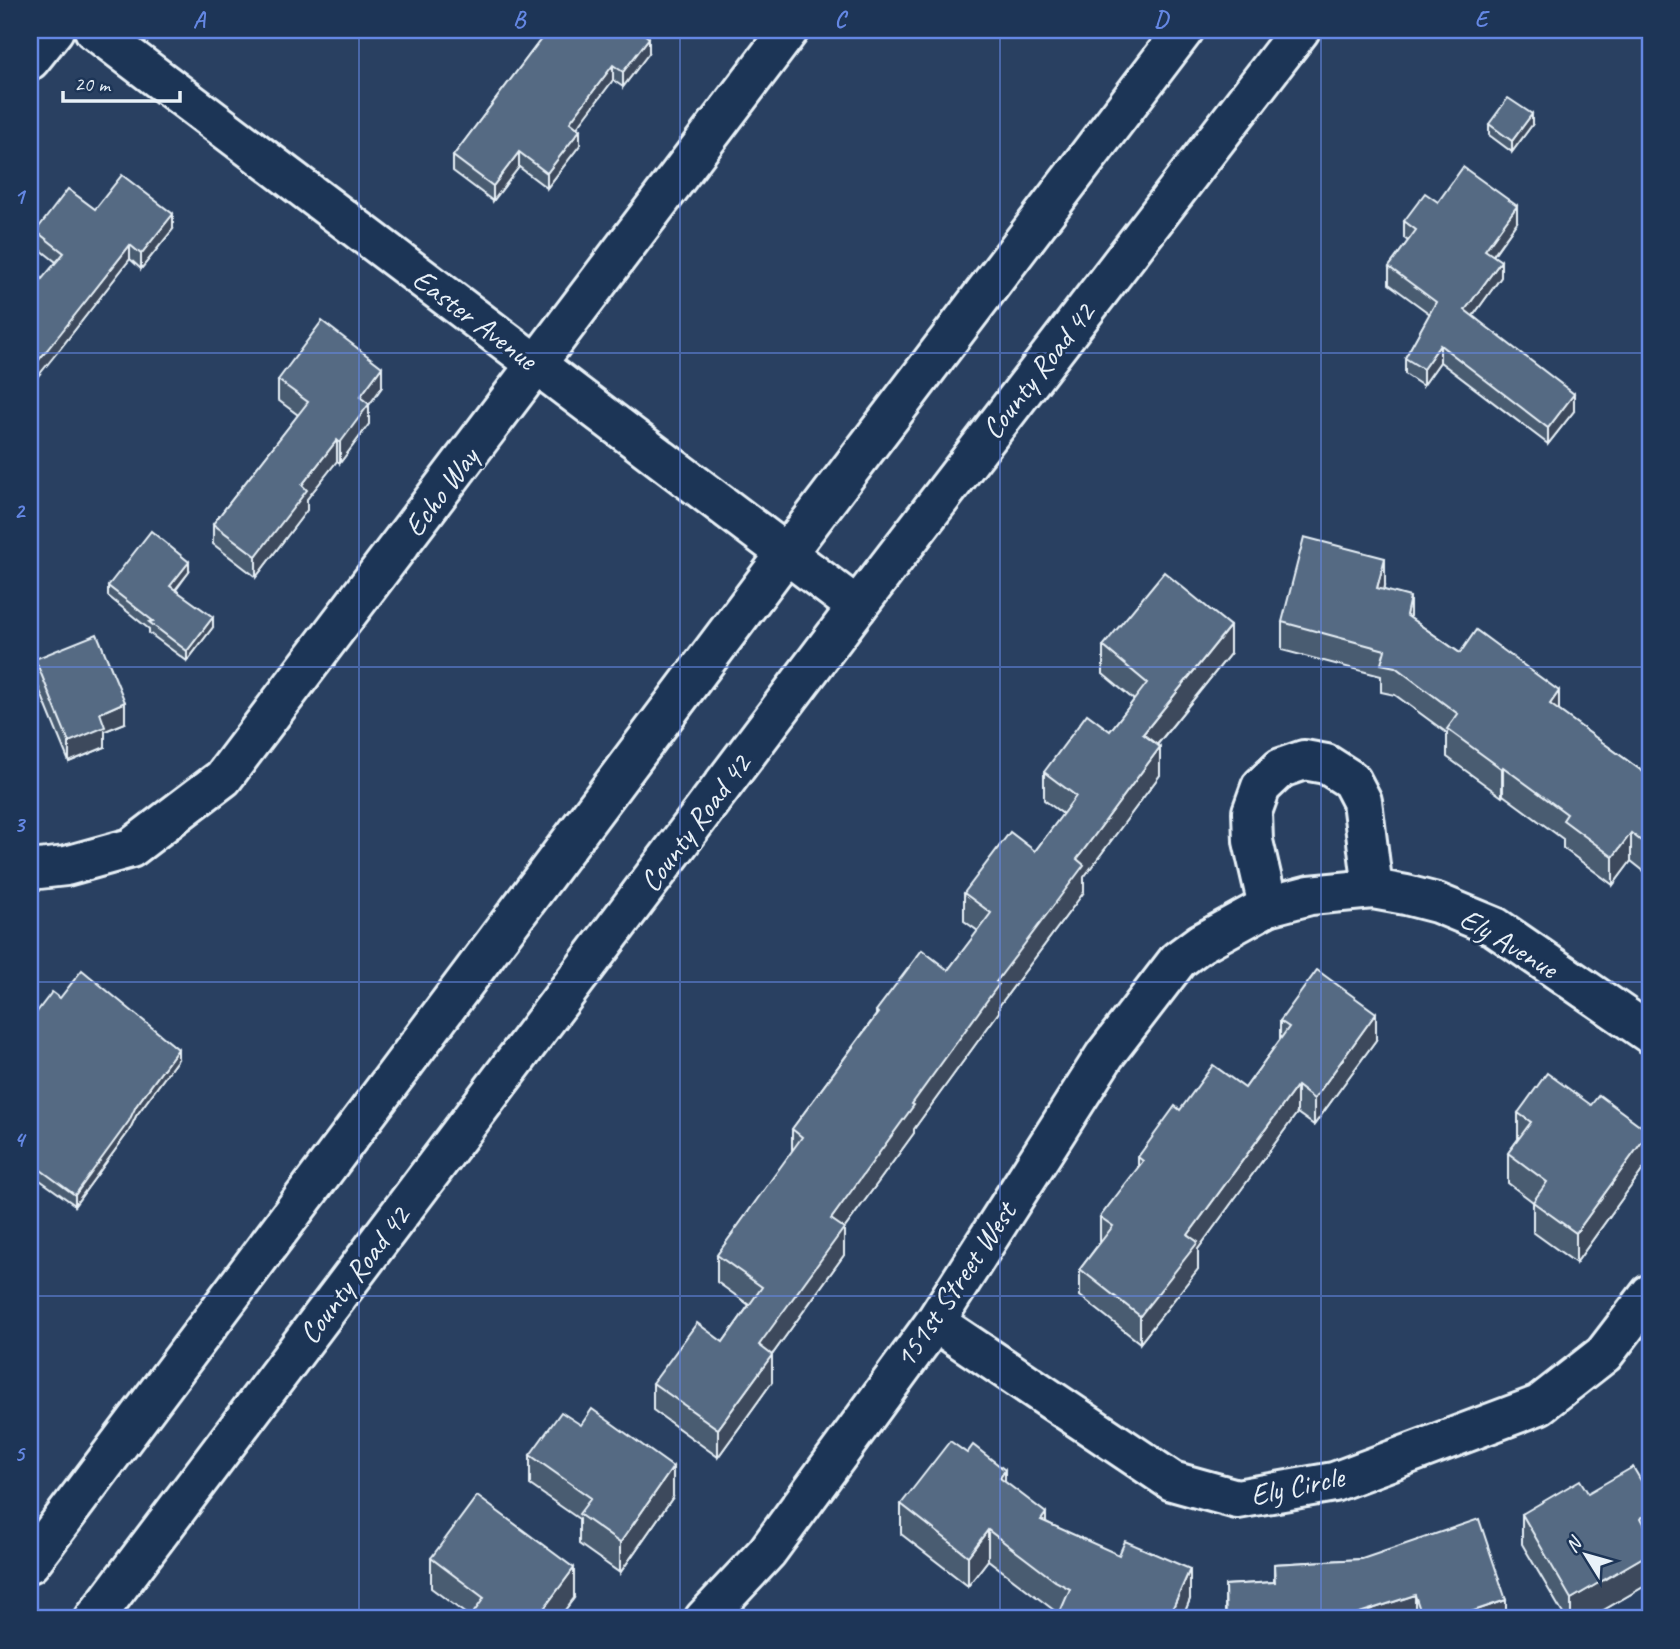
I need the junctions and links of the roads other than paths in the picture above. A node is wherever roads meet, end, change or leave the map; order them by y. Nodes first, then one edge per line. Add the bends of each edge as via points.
1 (54, 30) edge
2 (94, 30) edge
3 (789, 30) edge
4 (1184, 30) edge
5 (1300, 30) edge
6 (30, 61) edge
7 (537, 365) junction
8 (786, 554) junction
9 (857, 607) junction
10 (30, 870) edge
11 (1373, 890) junction
12 (1268, 906) junction
13 (1198, 946) joint
14 (1650, 1034) edge
15 (1650, 1294) edge
16 (934, 1322) junction
17 (30, 1563) edge
18 (94, 1619) edge
19 (704, 1619) edge

1 - 6 main road
2 - 7 main road, Easter Avenue
3 - 7 main road, Echo Way
4 - 8 main road
5 - 9 main road, County Road 42
7 - 8 main road, Easter Avenue
7 - 10 main road, Echo Way via 223,778 131,848 66,866
8 - 9 main road, Easter Avenue
8 - 17 main road
9 - 18 main road, County Road 42
11 - 12 main road, Ely Avenue via 1310,895
11 - 12 main road via 1362,801 1351,780 1326,764 1304,760 1281,768 1261,787 1252,812 1253,841
11 - 14 main road, Ely Avenue via 1437,903 1495,928
12 - 13 main road, Ely Avenue
13 - 16 main road, 151st Street West via 1178,961 1105,1055
15 - 16 main road, Ely Circle via 1604,1354 1539,1405 1334,1482 1237,1499 1172,1481
16 - 19 main road, 151st Street West via 767,1552

